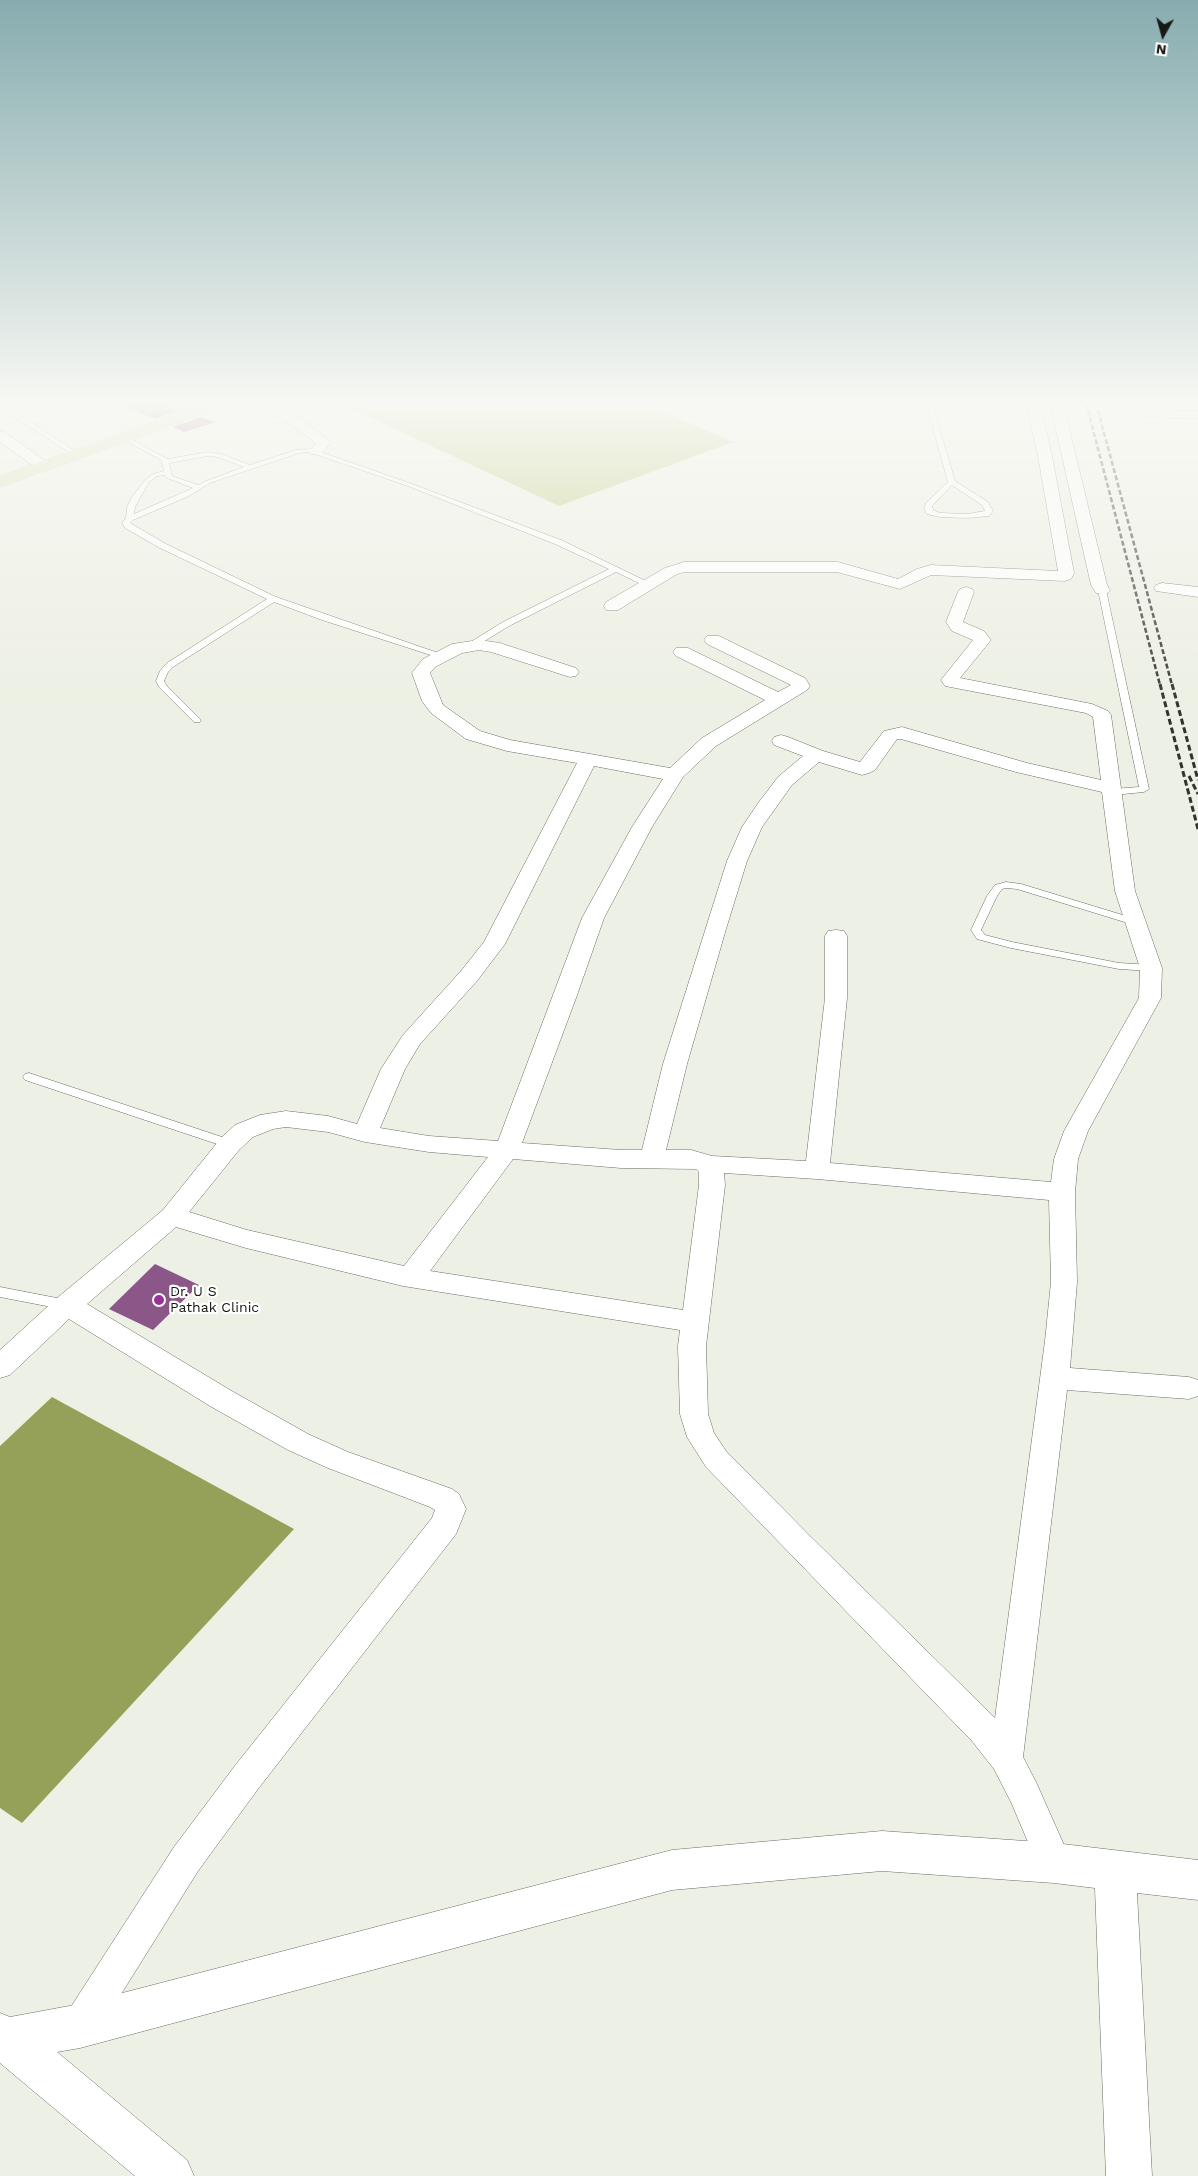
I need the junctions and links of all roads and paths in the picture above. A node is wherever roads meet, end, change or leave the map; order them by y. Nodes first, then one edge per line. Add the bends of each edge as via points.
1 (133, 505) edge
2 (163, 505) edge
3 (461, 505) edge
4 (929, 505) edge
5 (985, 505) edge
6 (1054, 505) edge
7 (1080, 505) edge
8 (130, 518) junction
9 (615, 569) junction
10 (648, 584) junction
11 (1162, 588) dead end
12 (1102, 590) joint
13 (966, 592) dead end
14 (1198, 592) edge
15 (273, 599) junction
16 (612, 606) dead end
17 (713, 640) dead end
18 (472, 645) junction
19 (682, 652) dead end
20 (444, 656) junction
21 (570, 672) dead end
22 (777, 699) junction
23 (197, 720) dead end
24 (782, 741) dead end
25 (816, 755) junction
26 (588, 760) junction
27 (675, 775) junction
28 (1112, 790) junction
29 (1135, 922) junction
30 (836, 936) dead end
31 (1151, 968) junction
32 (29, 1077) dead end
33 (366, 1134) junction
34 (230, 1144) junction
35 (507, 1150) junction
36 (652, 1158) junction
37 (708, 1164) junction
38 (817, 1170) junction
39 (1062, 1192) junction
40 (172, 1216) junction
41 (411, 1277) junction
42 (0, 1292) edge
43 (67, 1305) junction
44 (694, 1322) junction
45 (0, 1367) edge
46 (1055, 1378) junction
47 (1189, 1388) dead end
48 (1006, 1758) junction
49 (1054, 1864) junction
50 (1115, 1871) junction
51 (1198, 1880) edge
52 (80, 2026) junction
53 (4, 2037) edge
54 (170, 2176) edge
55 (1130, 2176) edge

1 - 8 lane
2 - 8 lane
3 - 9 lane via 558,542
4 - 5 lane via 930,512 967,516 986,514
6 - 10 street via 1064,576 931,570 900,584 838,567 691,567 671,571
7 - 12 street
8 - 15 lane via 126,523 128,526 163,546
9 - 10 lane
9 - 18 lane via 506,624
10 - 16 street
11 - 14 street
12 - 28 lane via 1144,789
13 - 28 street via 954,622 982,640 950,681 1101,713
15 - 20 lane
15 - 23 lane via 164,671 160,681 163,687
17 - 22 street via 801,683
18 - 20 street
18 - 21 street via 494,647
19 - 22 street
20 - 26 street via 421,673 437,710 462,729 489,741
22 - 27 street via 709,742
24 - 25 street
25 - 28 street via 864,768 891,735 902,733
25 - 36 street via 784,781 752,827 738,861 675,1064
26 - 27 street
26 - 33 street via 494,944 482,962 411,1040 393,1069
27 - 35 street via 642,827 593,918
28 - 29 street via 1125,891
29 - 31 street
29 - 31 lane via 1006,885 998,888 992,896 976,930 981,937 1011,945 1119,966
30 - 38 street via 836,998
31 - 39 street via 1150,998 1076,1131 1066,1159
32 - 34 lane
33 - 34 street via 328,1124 286,1119 257,1124
33 - 35 street via 429,1144
34 - 40 street
35 - 36 street via 620,1160
35 - 41 street
36 - 37 street via 698,1160
37 - 38 street
37 - 44 street via 712,1186
38 - 39 street
39 - 46 street via 1064,1282
40 - 41 street via 246,1239
40 - 43 street
41 - 44 street
42 - 43 lane
43 - 45 street
43 - 52 street via 291,1439 441,1498 450,1508 445,1525 186,1859
44 - 48 street via 694,1414 701,1437 716,1459 946,1690
46 - 47 street
46 - 48 street
48 - 49 street
49 - 50 street
49 - 52 street via 882,1851 672,1870
50 - 51 street
50 - 55 street
52 - 53 street
53 - 54 street

